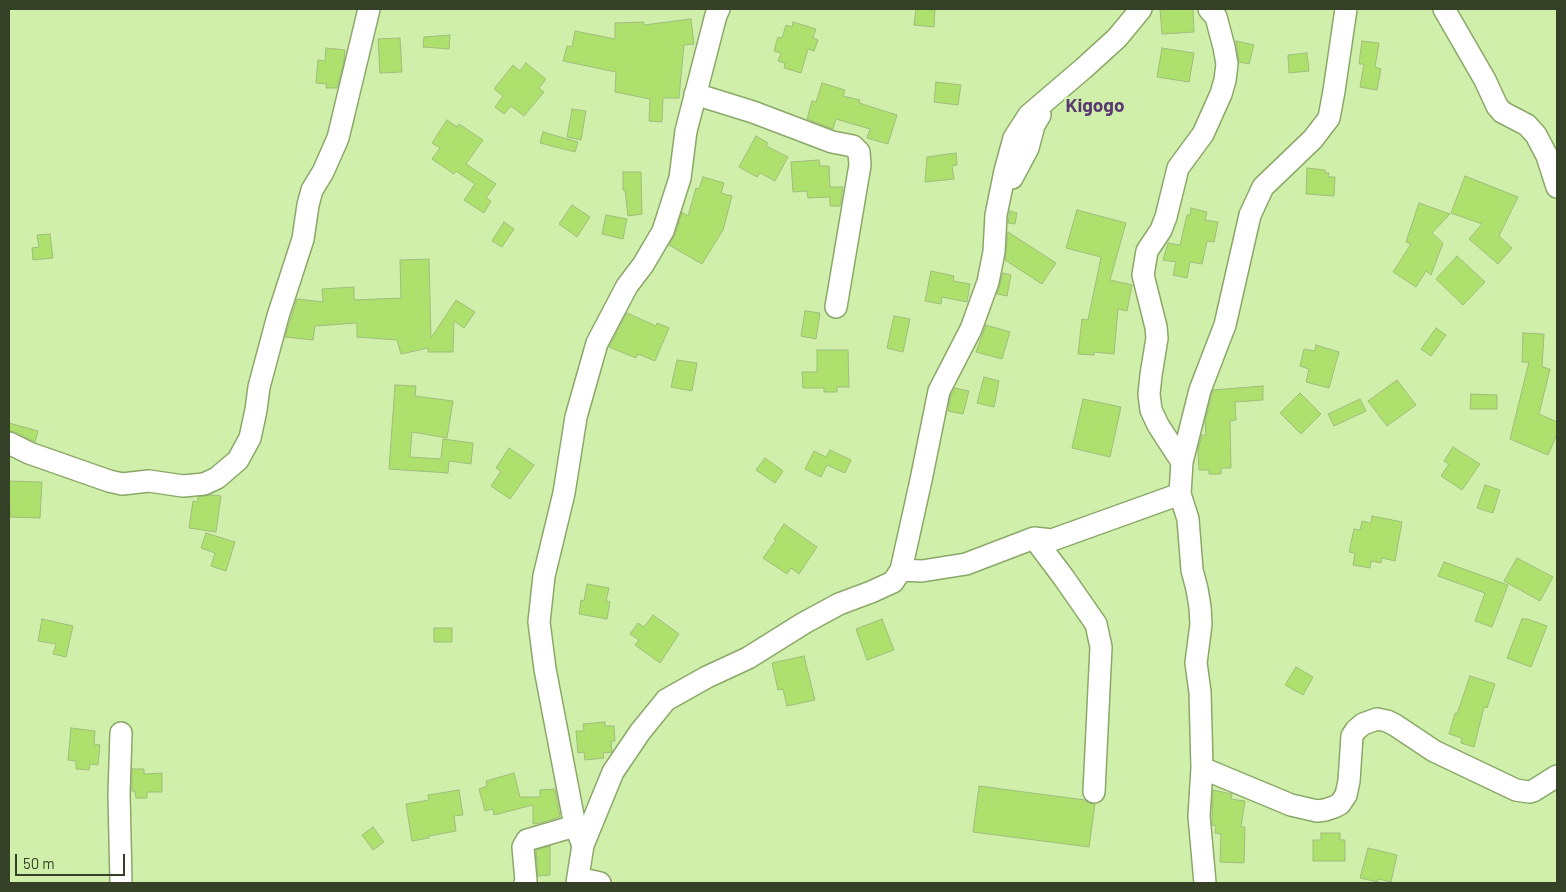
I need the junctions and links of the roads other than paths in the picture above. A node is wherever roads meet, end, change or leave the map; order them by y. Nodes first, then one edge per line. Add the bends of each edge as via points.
1 (369, 9) edge
2 (719, 9) edge
3 (1141, 9) edge
4 (1209, 9) edge
5 (1346, 9) edge
6 (1444, 9) edge
7 (695, 94) junction
8 (1557, 187) edge
9 (836, 307) dead end
10 (9, 443) edge
11 (1182, 462) junction
12 (1180, 494) junction
13 (1034, 538) junction
14 (901, 570) junction
15 (121, 733) dead end
16 (1202, 768) junction
17 (1557, 776) edge
18 (1094, 792) dead end
19 (579, 835) junction
20 (578, 880) edge
21 (121, 883) edge
22 (525, 883) edge
23 (600, 883) edge
24 (1205, 883) edge

1 - 10 street via 338,138 312,190 303,239 259,387 250,438 238,460 217,478 204,484 183,486 149,481 122,484
2 - 7 street
3 - 14 street via 1117,38 1029,115 1014,138 996,215 988,282 971,329 939,391
4 - 11 street via 1216,17 1224,47 1225,80 1203,134 1178,168 1166,217 1148,251 1143,275 1157,338 1149,394 1151,410
5 - 11 street via 1329,118 1313,140 1263,187 1250,216 1225,325 1200,390
6 - 8 street via 1497,106 1527,125 1536,135
7 - 9 street via 832,142 853,146 859,152 860,165
7 - 19 street via 680,178 663,231 627,286 597,343 576,417 564,493 544,576 539,622 545,669
11 - 12 street
12 - 13 street via 1052,540
12 - 16 street via 1188,520 1192,570 1200,607 1196,663
13 - 14 street via 966,564 922,571
13 - 18 street via 1096,624 1101,647
14 - 19 street via 893,582 839,604 748,658 666,700 613,772
15 - 21 street
16 - 17 street via 1291,805 1318,811 1334,808 1346,795 1352,736 1363,724 1377,719 1395,725 1434,751 1516,790 1533,791
16 - 24 street via 1199,816
19 - 20 street
19 - 22 street via 527,840 523,847
20 - 23 street

